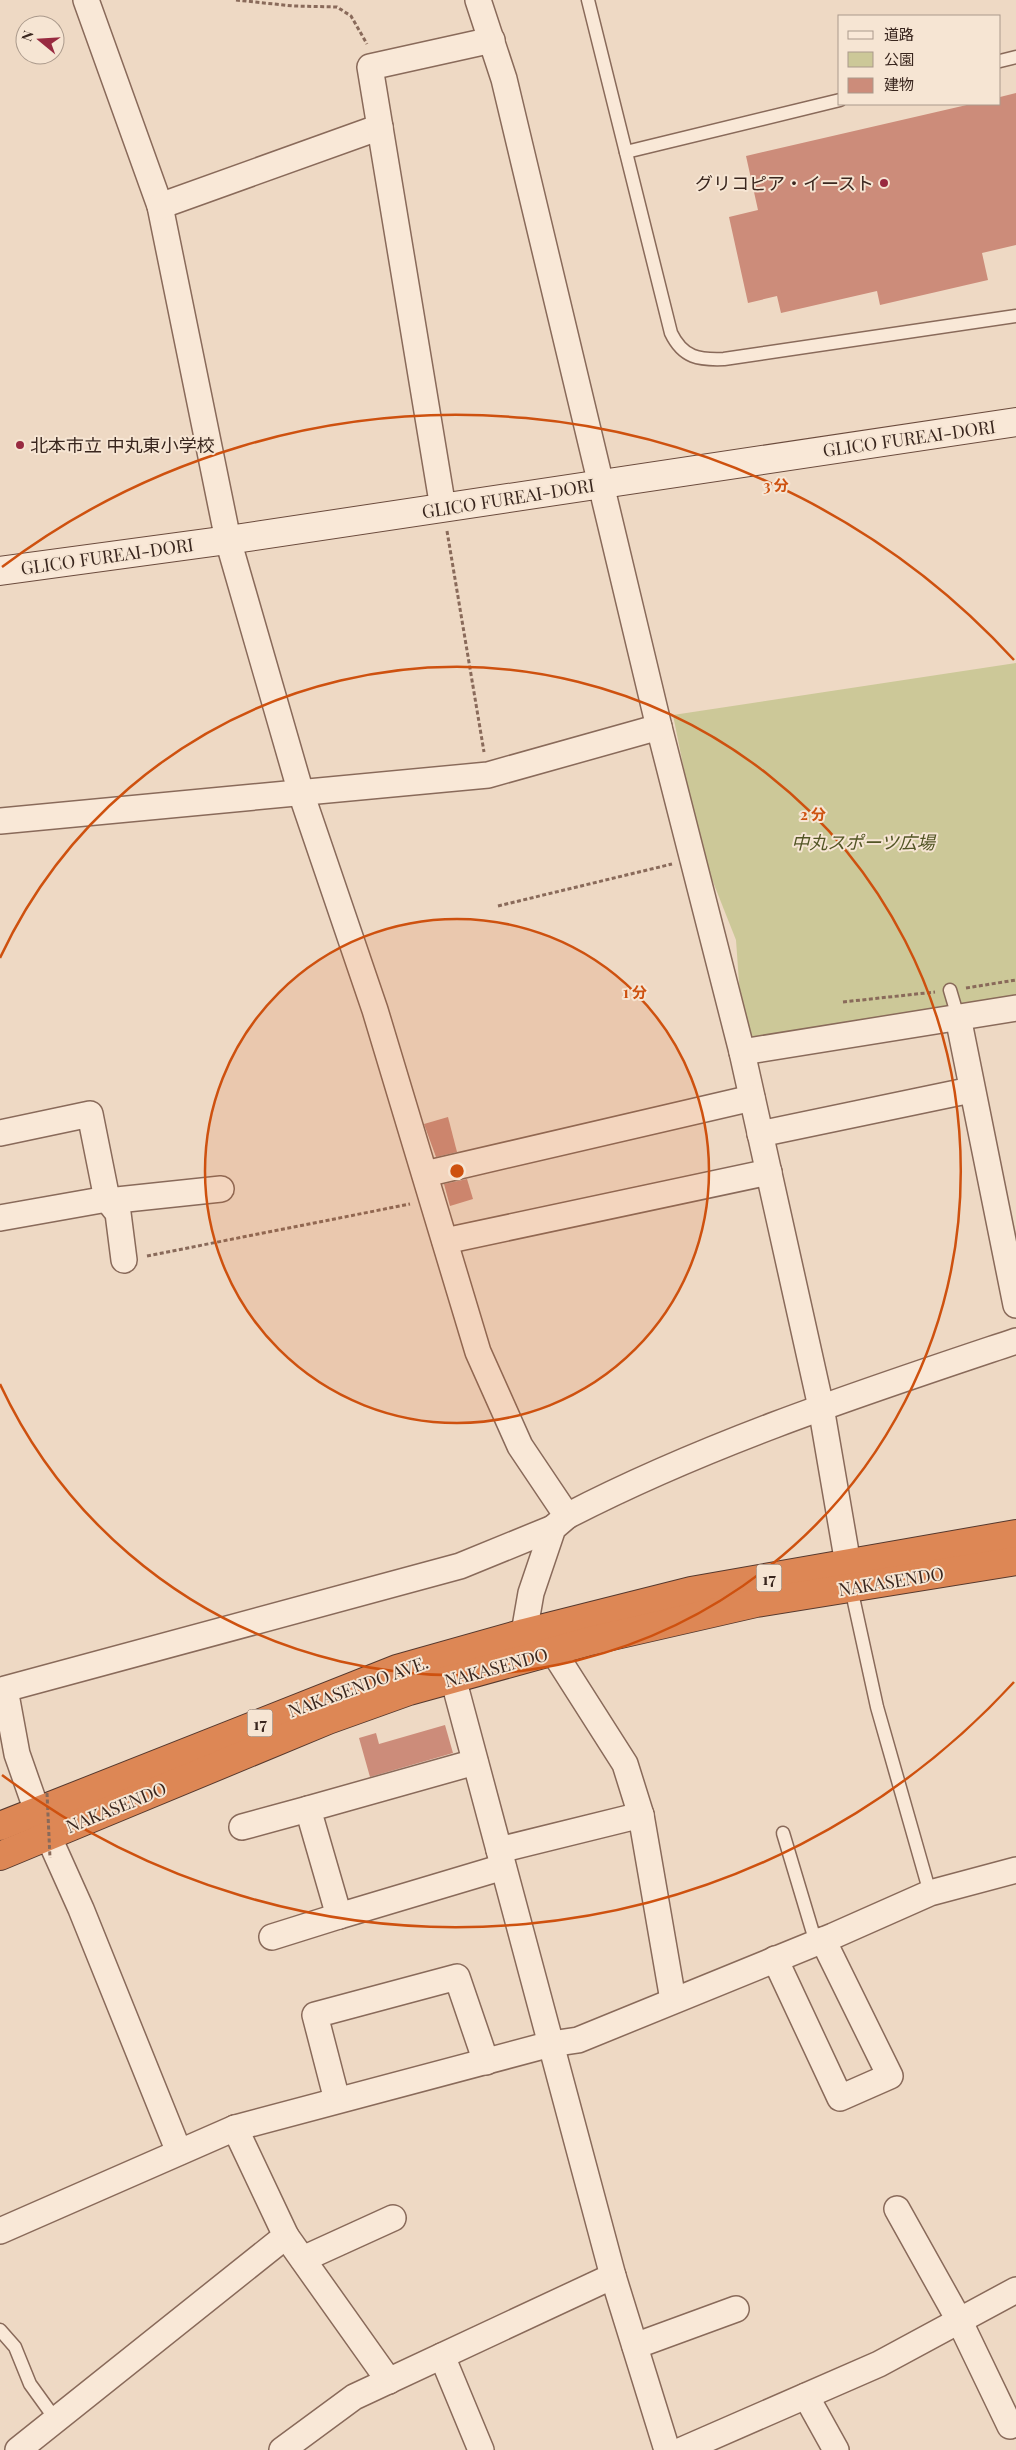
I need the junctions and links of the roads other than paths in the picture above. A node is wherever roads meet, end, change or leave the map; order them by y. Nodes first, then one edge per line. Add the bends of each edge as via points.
1 (86, 0) edge
2 (478, 0) edge
3 (588, 0) edge
4 (492, 40) junction
5 (1016, 57) edge
6 (1001, 61) edge
7 (838, 100) edge
8 (380, 127) junction
9 (626, 152) junction
10 (160, 206) junction
11 (1016, 316) edge
12 (1016, 422) edge
13 (602, 483) junction
14 (443, 508) junction
15 (228, 540) junction
16 (0, 571) edge
17 (659, 728) junction
18 (301, 793) junction
19 (0, 821) edge
20 (950, 990) dead end
21 (1016, 1008) edge
22 (958, 1017) junction
23 (742, 1052) junction
24 (971, 1090) junction
25 (752, 1098) junction
26 (0, 1133) edge
27 (760, 1134) junction
28 (769, 1172) junction
29 (425, 1174) junction
30 (221, 1189) dead end
31 (107, 1199) junction
32 (0, 1218) edge
33 (445, 1242) junction
34 (124, 1260) road end
35 (1016, 1305) edge
36 (1016, 1341) edge
37 (821, 1407) junction
38 (560, 1522) junction
39 (1016, 1534) edge
40 (1016, 1561) edge
41 (849, 1576) junction
42 (524, 1633) junction
43 (553, 1651) junction
44 (453, 1678) junction
45 (3, 1680) edge
46 (6, 1727) edge
47 (475, 1762) junction
48 (42, 1802) junction
49 (308, 1809) junction
50 (641, 1815) junction
51 (0, 1826) edge
52 (242, 1827) dead end
53 (784, 1834) dead end
54 (48, 1847) junction
55 (0, 1856) edge
56 (501, 1858) junction
57 (1016, 1870) edge
58 (930, 1893) junction
59 (339, 1916) junction
60 (272, 1937) dead end
61 (820, 1942) junction
62 (775, 1959) junction
63 (674, 2000) junction
64 (551, 2044) junction
65 (486, 2062) junction
66 (337, 2100) junction
67 (235, 2128) junction
68 (179, 2152) junction
69 (897, 2209) dead end
70 (393, 2218) dead end
71 (0, 2231) edge
72 (286, 2236) junction
73 (303, 2259) junction
74 (613, 2276) junction
75 (1016, 2290) edge
76 (736, 2309) dead end
77 (959, 2320) junction
78 (0, 2330) edge
79 (635, 2346) junction
80 (442, 2356) junction
81 (389, 2381) junction
82 (806, 2396) junction
83 (56, 2420) junction
84 (1010, 2426) dead end
85 (18, 2450) edge
86 (282, 2450) edge
87 (481, 2450) edge
88 (667, 2450) edge
89 (682, 2450) edge
90 (836, 2450) edge

1 - 10 street
2 - 4 street
3 - 9 lane
4 - 8 street via 370,67
4 - 13 street
5 - 6 lane
7 - 9 lane
8 - 10 street
8 - 14 street
9 - 11 lane via 671,333 676,345 701,360
10 - 15 street
12 - 13 street, GLICO FUREAI-DORI
13 - 14 street, GLICO FUREAI-DORI
13 - 17 street
14 - 15 street, GLICO FUREAI-DORI
15 - 16 street, GLICO FUREAI-DORI
15 - 18 street
17 - 18 street via 488,775
17 - 23 street
18 - 19 street
18 - 29 street via 375,1010
20 - 22 lane
21 - 22 street
22 - 23 street
22 - 24 street
23 - 25 street
24 - 27 street
24 - 35 street
25 - 27 street
25 - 29 street
26 - 31 street via 90,1114
27 - 28 street
28 - 33 street
28 - 37 street
29 - 33 street
30 - 31 street
31 - 32 street
31 - 34 street via 118,1214
33 - 38 street via 478,1352 520,1446
36 - 37 street
37 - 38 street via 628,1485
37 - 41 street
38 - 42 street via 531,1593
38 - 45 street via 460,1566
39 - 41 highway, NAKASENDO / 17
40 - 41 highway, NAKASENDO / 17
41 - 42 highway, NAKASENDO / 17 via 690,1592
41 - 43 highway, NAKASENDO / 17 via 756,1603
41 - 58 lane via 877,1708
42 - 48 highway, NAKASENDO AVE. / 17 via 397,1669
43 - 44 highway, NAKASENDO / 17
43 - 50 street via 625,1764
44 - 47 street
44 - 54 highway, NAKASENDO / 17 via 328,1720
45 - 46 street
46 - 48 street
47 - 49 street
47 - 56 street
48 - 51 highway, NAKASENDO AVE. / 17
48 - 54 street
49 - 52 street
49 - 59 street
50 - 56 street
50 - 63 street
53 - 61 lane
54 - 55 highway, NAKASENDO / 17
54 - 68 street via 81,1910
56 - 59 street
56 - 64 street
57 - 58 street
58 - 61 street
59 - 60 street
61 - 62 street
61 - 62 street via 890,2076 840,2098
62 - 63 street
63 - 64 street via 578,2040
64 - 65 street
64 - 74 street
65 - 66 street
65 - 66 street via 457,1977 315,2016
66 - 67 street
67 - 68 street
67 - 72 street
68 - 71 street
69 - 77 street
70 - 73 street
72 - 73 street
72 - 83 street
73 - 81 street
74 - 79 street
74 - 80 street
75 - 77 street
76 - 79 street
77 - 82 street via 879,2364
77 - 84 street
78 - 83 lane via 15,2347 30,2384
79 - 88 street
80 - 81 street
80 - 87 street
81 - 86 street via 354,2397
82 - 89 street
82 - 90 street
83 - 85 street

